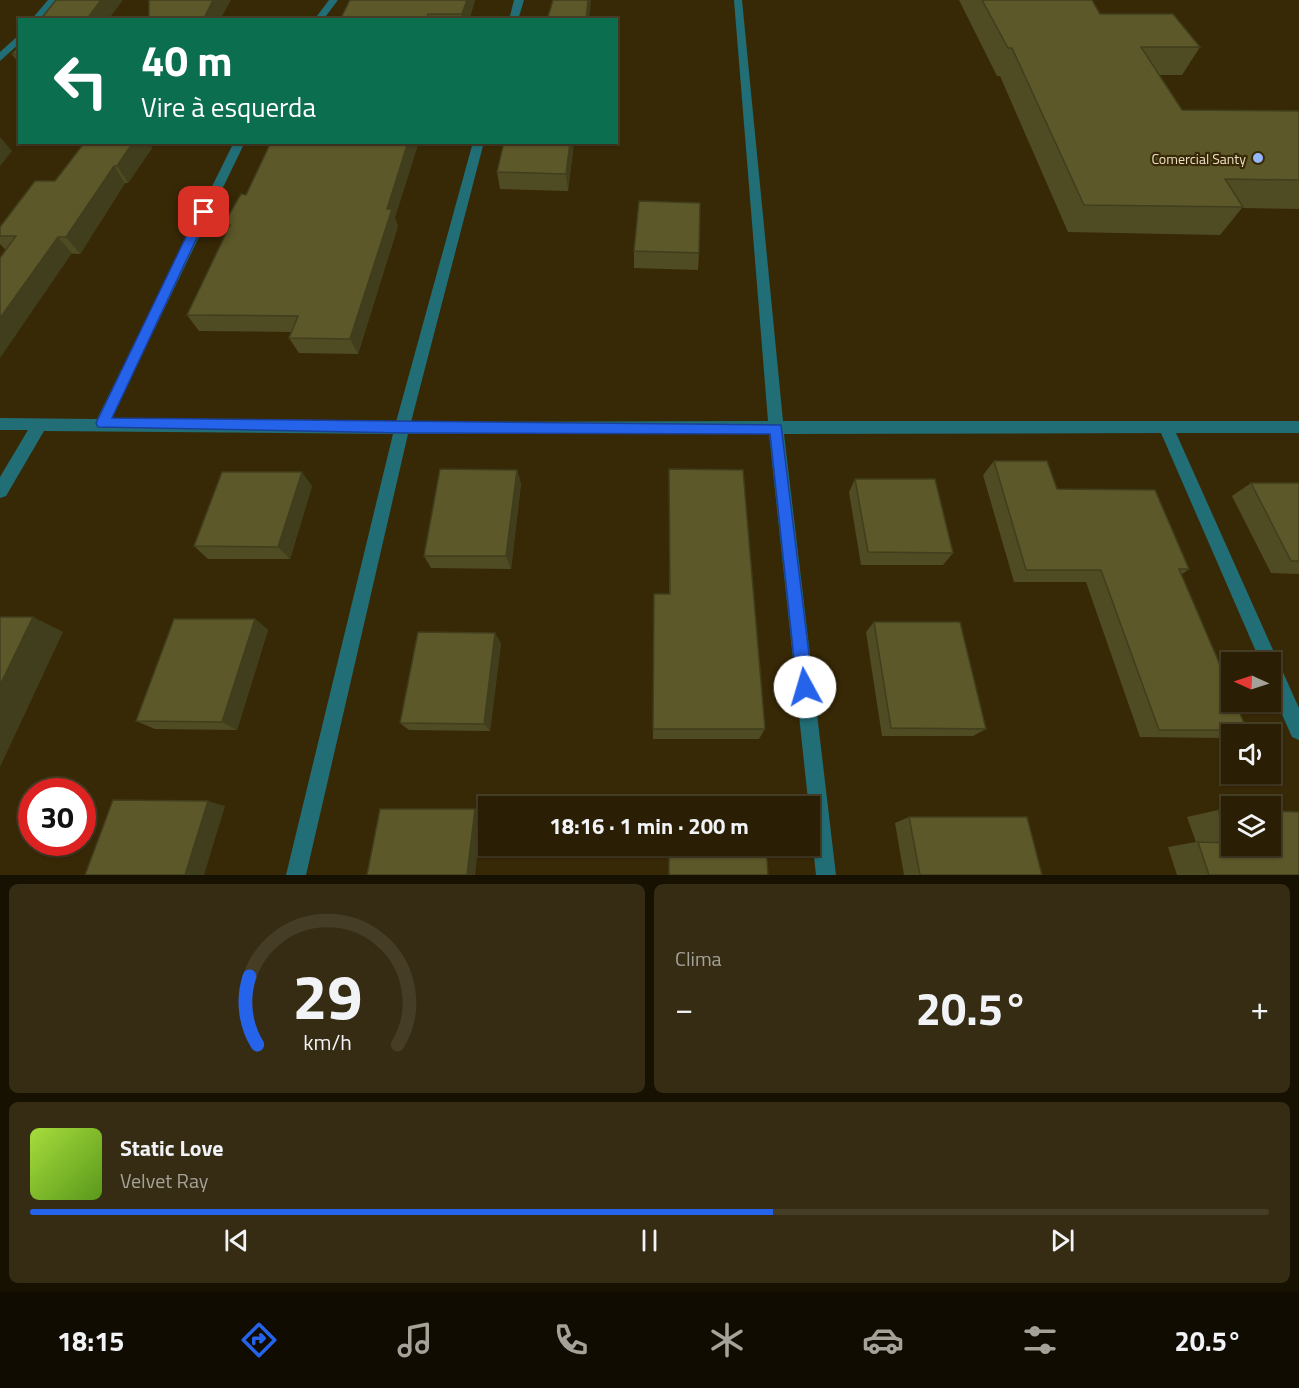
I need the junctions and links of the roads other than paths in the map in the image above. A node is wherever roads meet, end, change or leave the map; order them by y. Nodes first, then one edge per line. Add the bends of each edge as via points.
1 (53, 0) edge
2 (334, 0) edge
3 (519, 0) edge
4 (738, 0) edge
5 (37, 18) edge
6 (320, 18) edge
7 (514, 18) edge
8 (18, 39) edge
9 (0, 58) edge
10 (239, 144) edge
11 (478, 144) edge
12 (102, 423) junction
13 (0, 424) edge
14 (40, 424) junction
15 (1299, 427) edge
16 (402, 428) junction
17 (1166, 428) junction
18 (776, 429) junction
19 (0, 491) edge
20 (1265, 652) edge
21 (1281, 689) edge
22 (1299, 730) edge
23 (296, 875) edge
24 (826, 875) edge

1 - 5 street
2 - 6 street
3 - 7 street
4 - 18 street
8 - 9 street
10 - 12 street
11 - 16 street
12 - 14 street
12 - 16 street
13 - 14 street
14 - 19 street
15 - 17 street
16 - 18 street
16 - 23 street
17 - 18 street
17 - 20 street
18 - 24 street
21 - 22 street

